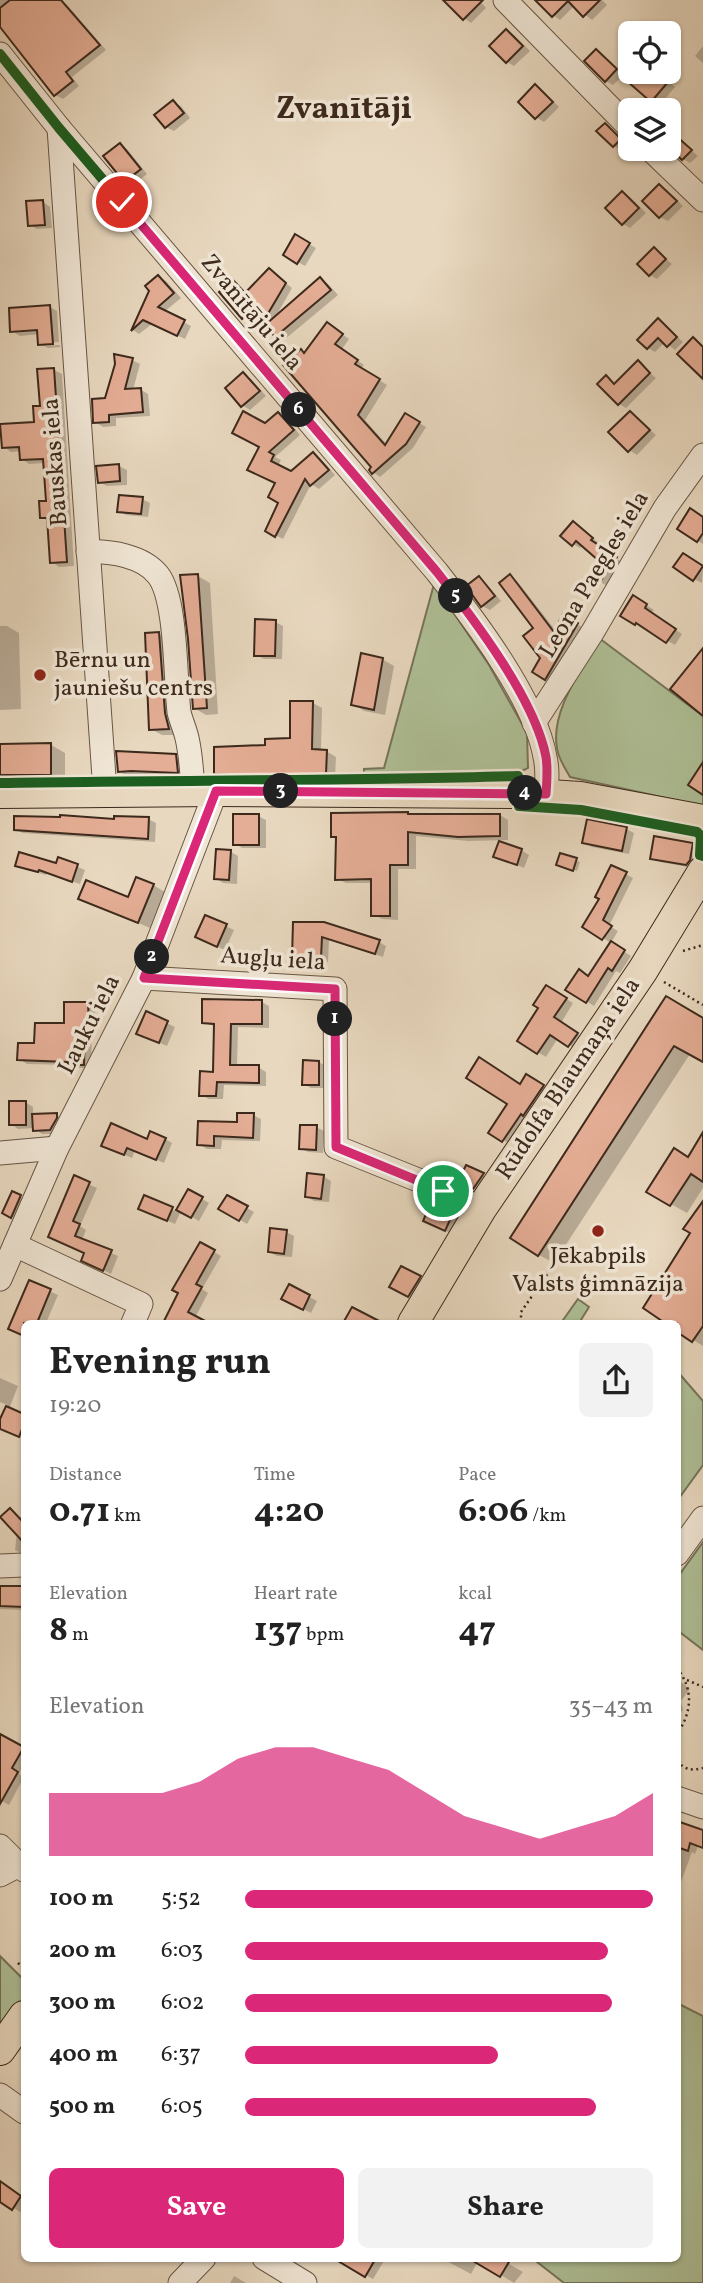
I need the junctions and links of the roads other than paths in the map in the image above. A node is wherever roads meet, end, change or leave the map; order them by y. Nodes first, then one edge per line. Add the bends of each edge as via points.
1 (505, 0) edge
2 (0, 54) edge
3 (618, 116) edge
4 (59, 128) junction
5 (662, 161) edge
6 (703, 200) edge
7 (703, 455) edge
8 (88, 552) junction
9 (534, 723) junction
10 (205, 791) junction
11 (105, 792) junction
12 (0, 793) edge
13 (546, 794) junction
14 (703, 820) edge
15 (703, 871) edge
16 (144, 978) junction
17 (57, 1149) junction
18 (0, 1153) edge
19 (481, 1209) junction
20 (15, 1245) junction
21 (0, 1279) edge
22 (134, 1320) edge
23 (415, 1320) edge
24 (703, 1518) edge
25 (681, 1549) edge
26 (21, 1565) edge
27 (0, 1566) edge
28 (681, 1799) edge
29 (703, 1807) edge
30 (0, 1846) edge
31 (15, 1870) edge
32 (21, 2020) edge
33 (0, 2050) edge
34 (0, 2095) edge
35 (21, 2110) edge
36 (200, 2262) edge
37 (271, 2262) edge
38 (180, 2283) edge
39 (305, 2283) edge

1 - 3 street
2 - 4 street, Zvanītāju iela
4 - 8 street, Bauskas iela
4 - 9 street, Zvanītāju iela via 437,572 485,638
5 - 6 street
7 - 9 street, Leona Paegles iela via 665,508
8 - 10 street via 113,553 141,562 164,586 174,632 179,712
8 - 11 street, Bauskas iela
9 - 13 street, Zvanītāju iela via 545,755
10 - 11 main road
10 - 13 main road
10 - 16 street, Lauku iela
11 - 12 main road
13 - 14 main road
15 - 19 main road, Rūdolfa Blaumaņa iela via 643,970
16 - 17 street, Lauku iela
16 - 19 street, Augļu iela via 335,989 336,1147
17 - 18 street
17 - 20 street, Lauku iela
19 - 23 main road, Rūdolfa Blaumaņa iela
20 - 21 street, Lauku iela
20 - 22 street via 141,1304
24 - 25 street
26 - 27 street
28 - 29 street
30 - 31 street
32 - 33 main road
34 - 35 street
36 - 38 street
37 - 39 street

